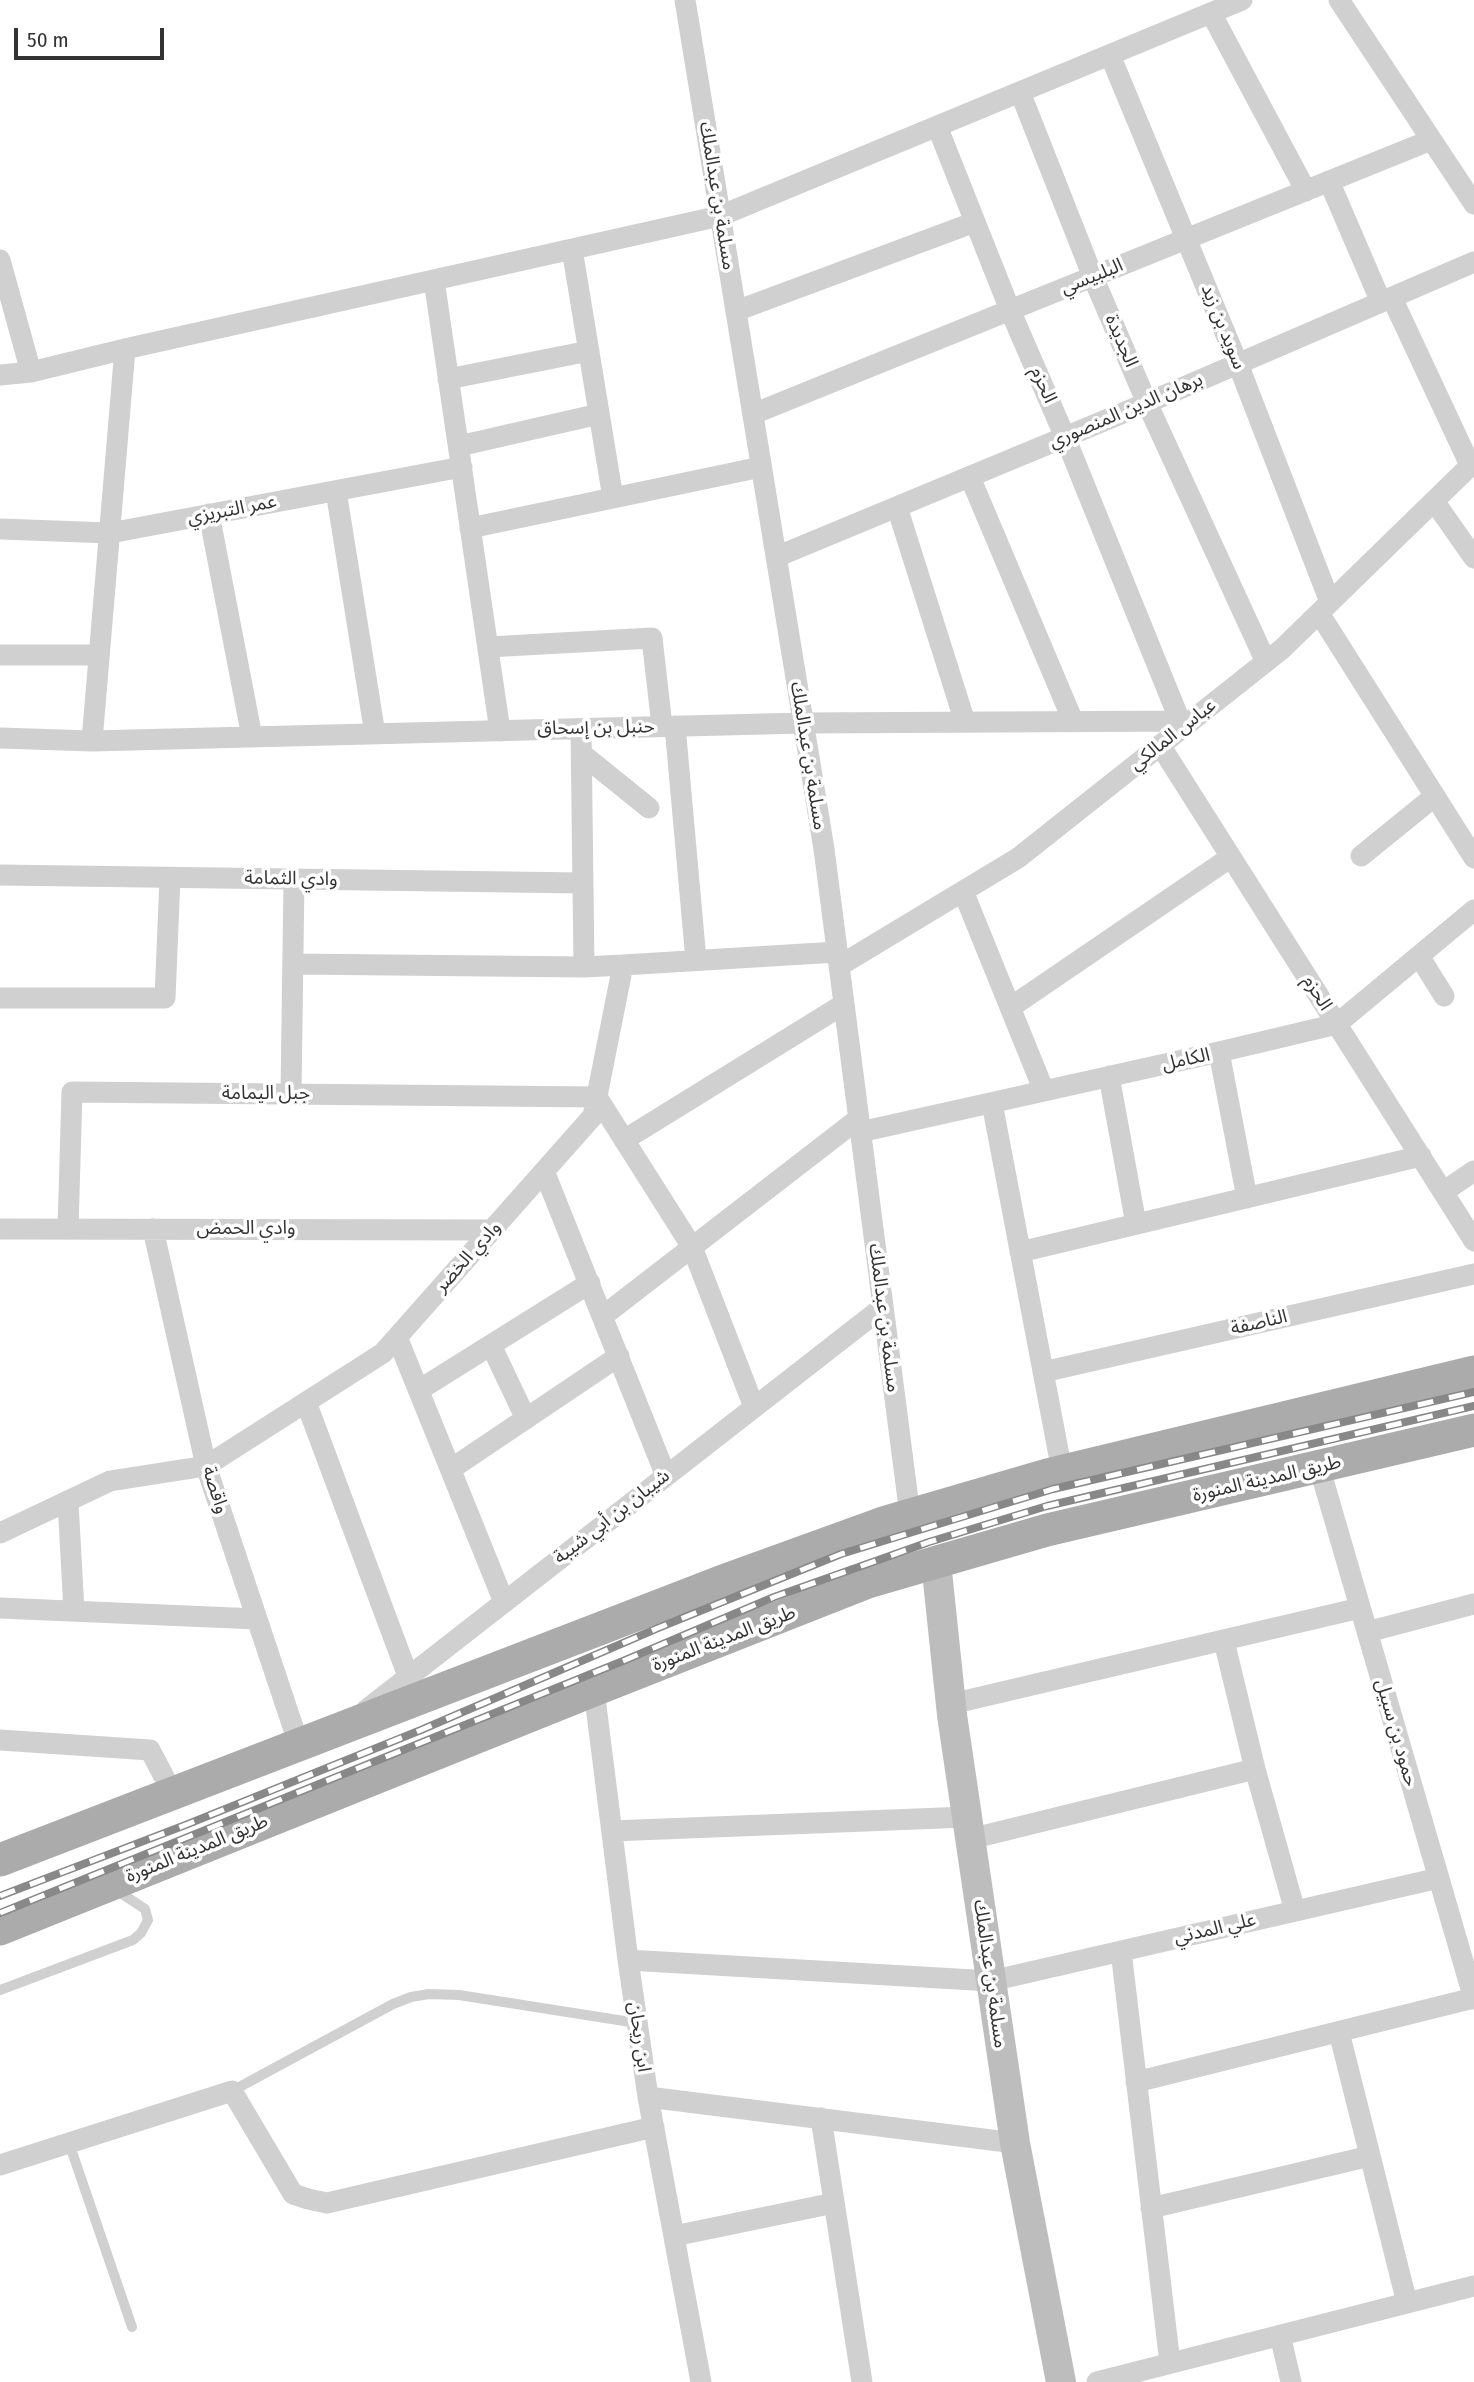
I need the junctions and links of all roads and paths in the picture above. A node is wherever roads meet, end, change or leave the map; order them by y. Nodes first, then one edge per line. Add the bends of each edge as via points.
1 (685, 0) edge
2 (1242, 0) edge
3 (1339, 0) edge
4 (1210, 13) junction
5 (1110, 55) junction
6 (1020, 92) junction
7 (937, 126) junction
8 (1431, 140) junction
9 (1329, 181) junction
10 (1306, 191) junction
11 (1474, 204) edge
12 (720, 216) junction
13 (975, 222) junction
14 (1187, 240) junction
15 (572, 249) junction
16 (0, 260) edge
17 (1474, 262) edge
18 (1093, 277) junction
19 (434, 280) junction
20 (1387, 300) junction
21 (1010, 310) junction
22 (736, 311) junction
23 (125, 349) junction
24 (589, 351) junction
25 (1238, 364) junction
26 (2, 371) edge
27 (31, 372) junction
28 (449, 379) junction
29 (1147, 403) junction
30 (599, 414) junction
31 (753, 414) junction
32 (1065, 437) junction
33 (460, 456) junction
34 (1472, 464) edge
35 (761, 467) junction
36 (970, 477) junction
37 (336, 491) junction
38 (614, 498) junction
39 (1434, 501) junction
40 (897, 507) junction
41 (209, 514) junction
42 (470, 528) junction
43 (0, 529) edge
44 (110, 533) junction
45 (776, 557) junction
46 (1474, 558) edge
47 (1325, 608) junction
48 (488, 648) junction
49 (0, 655) edge
50 (99, 656) junction
51 (1266, 662) junction
52 (1186, 721) junction
53 (965, 722) junction
54 (1073, 722) junction
55 (803, 723) junction
56 (668, 726) junction
57 (581, 729) junction
58 (500, 730) junction
59 (375, 734) junction
60 (252, 737) junction
61 (0, 738) edge
62 (92, 741) junction
63 (1160, 745) junction
64 (582, 754) junction
65 (1435, 796) junction
66 (649, 808) dead end
67 (1362, 856) dead end
68 (1231, 858) junction
69 (1474, 858) edge
70 (0, 875) edge
71 (170, 878) junction
72 (294, 879) junction
73 (583, 883) junction
74 (963, 891) junction
75 (1474, 910) edge
76 (1419, 956) junction
77 (838, 959) junction
78 (696, 960) junction
79 (294, 964) junction
80 (623, 965) junction
81 (584, 967) junction
82 (1444, 996) dead end
83 (0, 998) edge
84 (844, 1004) junction
85 (1011, 1007) junction
86 (1337, 1024) junction
87 (1219, 1052) junction
88 (1110, 1076) junction
89 (1044, 1091) junction
90 (291, 1094) junction
91 (597, 1097) junction
92 (992, 1103) junction
93 (859, 1125) junction
94 (624, 1140) junction
95 (1420, 1156) junction
96 (544, 1171) junction
97 (1474, 1171) edge
98 (1443, 1192) junction
99 (1247, 1198) junction
100 (1136, 1224) junction
101 (0, 1229) edge
102 (68, 1229) junction
103 (153, 1229) junction
104 (492, 1230) junction
105 (1474, 1241) edge
106 (692, 1247) junction
107 (1020, 1252) junction
108 (1474, 1274) edge
109 (590, 1283) junction
110 (883, 1307) junction
111 (603, 1316) junction
112 (397, 1337) junction
113 (491, 1345) junction
114 (619, 1356) junction
115 (1043, 1372) junction
116 (1474, 1372) edge
117 (419, 1390) junction
118 (306, 1402) junction
119 (754, 1407) junction
120 (526, 1419) junction
121 (1474, 1430) edge
122 (206, 1466) junction
123 (1319, 1466) junction
124 (451, 1469) junction
125 (1062, 1471) junction
126 (666, 1476) junction
127 (68, 1502) junction
128 (910, 1515) junction
129 (0, 1533) edge
130 (936, 1562) junction
131 (503, 1602) junction
132 (1474, 1604) edge
133 (0, 1608) edge
134 (1360, 1608) junction
135 (74, 1611) junction
136 (257, 1619) junction
137 (1367, 1632) junction
138 (1224, 1641) junction
139 (408, 1676) junction
140 (594, 1690) junction
141 (951, 1704) junction
142 (342, 1728) junction
143 (0, 1740) edge
144 (299, 1745) junction
145 (1255, 1769) junction
146 (173, 1794) junction
147 (969, 1828) junction
148 (612, 1831) junction
149 (0, 1860) edge
150 (1439, 1878) junction
151 (108, 1885) junction
152 (1295, 1911) junction
153 (0, 1929) edge
154 (1121, 1951) junction
155 (628, 1960) junction
156 (1469, 1967) edge
157 (991, 1981) junction
158 (0, 1990) edge
159 (1474, 1998) edge
160 (637, 2023) junction
161 (1339, 2032) junction
162 (1136, 2082) junction
163 (232, 2091) junction
164 (648, 2097) junction
165 (821, 2118) junction
166 (654, 2127) junction
167 (69, 2143) junction
168 (1014, 2143) junction
169 (1370, 2156) junction
170 (0, 2165) edge
171 (834, 2203) junction
172 (1152, 2208) junction
173 (674, 2236) junction
174 (1474, 2286) edge
175 (1407, 2303) junction
176 (132, 2327) dead end
177 (1280, 2336) junction
178 (1170, 2363) junction
179 (701, 2382) edge
180 (862, 2382) edge
181 (1061, 2382) edge
182 (1097, 2382) edge
183 (1291, 2382) edge

1 - 12 street, مسلمة بن عبدالملك
2 - 4 street
3 - 8 street
4 - 5 street
4 - 10 street
5 - 6 street
5 - 14 street, سويد بن زيد
6 - 7 street
6 - 18 street, الجديدة
7 - 12 street
7 - 13 street, الحزم
8 - 9 street, البلبيسي
8 - 11 street
9 - 10 street, البلبيسي
9 - 20 street
10 - 14 street, البلبيسي
12 - 15 street
12 - 22 street, مسلمة بن عبدالملك
13 - 21 street, الحزم
13 - 22 street
14 - 18 street, البلبيسي
14 - 25 street, سويد بن زيد
15 - 19 street
15 - 24 street
16 - 27 street
17 - 20 street, برهان الدين المنصوري
18 - 21 street, البلبيسي
18 - 29 street, الجديدة
19 - 23 street
19 - 28 street
20 - 25 street, برهان الدين المنصوري
20 - 34 street
21 - 31 street, البلبيسي
21 - 32 street, الحزم
22 - 31 street, مسلمة بن عبدالملك
23 - 27 street
23 - 44 street
24 - 28 street
24 - 30 street
25 - 29 street, برهان الدين المنصوري
25 - 47 street, سويد بن زيد
26 - 27 street
28 - 33 street
29 - 32 street, برهان الدين المنصوري
29 - 51 street, الجديدة
30 - 33 street, عمر التبريزي
30 - 38 street
31 - 35 street, مسلمة بن عبدالملك
32 - 36 street, برهان الدين المنصوري
32 - 52 street, الحزم
33 - 37 street, عمر التبريزي
33 - 42 street
34 - 39 street, عباس المالكي
35 - 38 street
35 - 45 street, مسلمة بن عبدالملك
36 - 40 street, برهان الدين المنصوري
36 - 54 street
37 - 41 street, عمر التبريزي
37 - 59 street
38 - 42 street
39 - 46 street
39 - 47 street, عباس المالكي
40 - 45 street, برهان الدين المنصوري
40 - 53 street
41 - 44 street, عمر التبريزي
41 - 60 street
42 - 48 street
43 - 44 street, عمر التبريزي
44 - 50 street
45 - 55 street, مسلمة بن عبدالملك
47 - 51 street, عباس المالكي
47 - 65 street, سويد بن زيد
48 - 56 street via 652,638
48 - 58 street
49 - 50 street
50 - 62 street
51 - 52 street, عباس المالكي
52 - 54 street, حنبل بن إسحاق
52 - 63 street, عباس المالكي
53 - 54 street, حنبل بن إسحاق
53 - 55 street, حنبل بن إسحاق
55 - 56 street, حنبل بن إسحاق
55 - 77 street, مسلمة بن عبدالملك
56 - 57 street, حنبل بن إسحاق
56 - 78 street
57 - 58 street, حنبل بن إسحاق
57 - 64 street
58 - 59 street, حنبل بن إسحاق
59 - 60 street, حنبل بن إسحاق
60 - 62 street, حنبل بن إسحاق
61 - 62 street, حنبل بن إسحاق
63 - 68 street, الحزم
63 - 74 street, عباس المالكي via 1018,858
64 - 66 street
64 - 73 street
65 - 67 street
65 - 69 street, سويد بن زيد
68 - 85 street
68 - 86 street, الحزم
70 - 71 street, وادي الثمامة
71 - 72 street, وادي الثمامة
71 - 83 street via 165,998
72 - 73 street, وادي الثمامة
72 - 79 street
73 - 81 street
74 - 77 street, عباس المالكي
74 - 85 street
75 - 76 street, الكامل
76 - 82 street
76 - 86 street, الكامل
77 - 78 street
77 - 84 street, مسلمة بن عبدالملك
78 - 80 street
79 - 81 street
79 - 90 street
80 - 81 street
80 - 91 street, وادي الخضر
84 - 93 street, مسلمة بن عبدالملك
84 - 94 street
85 - 89 street
86 - 87 street, الكامل
86 - 95 street, الحزم
87 - 88 street, الكامل
87 - 99 street
88 - 89 street, الكامل
88 - 100 street
89 - 92 street, الكامل
90 - 91 street, جبل اليمامة
90 - 102 street, جبل اليمامة via 72,1092
91 - 94 street
91 - 96 street, وادي الخضر via 593,1116
92 - 93 street, الكامل
92 - 107 street
93 - 106 street, الكامل
93 - 110 street, مسلمة بن عبدالملك
94 - 106 street
95 - 98 street, الحزم
95 - 99 street
96 - 104 street, وادي الخضر
96 - 109 street
97 - 98 street
98 - 105 street, الحزم
99 - 100 street
100 - 107 street
101 - 102 street, وادي الحمض
102 - 103 street, وادي الحمض
103 - 104 street, وادي الحمض
103 - 122 street, واقصة
104 - 112 street, وادي الخضر
106 - 111 street, الكامل
106 - 119 street
107 - 115 street
108 - 115 street, الناصفة
109 - 111 street
109 - 113 street
110 - 119 street, شيبان بن أبي شيبة
110 - 128 street, مسلمة بن عبدالملك
111 - 114 street
112 - 117 street
112 - 118 street, وادي الخضر via 383,1353
113 - 117 street
113 - 120 street
114 - 120 street
114 - 126 street
115 - 125 street
116 - 125 main road
117 - 124 street
118 - 122 street, وادي الخضر
118 - 139 street
119 - 126 street, شيبان بن أبي شيبة
120 - 124 street
121 - 123 main road, طريق المدينة المنورة
122 - 127 street, وادي الخضر via 110,1481
122 - 136 street, واقصة
123 - 130 main road, طريق المدينة المنورة via 1047,1530
123 - 134 street, حمود بن سبيل
124 - 131 street
125 - 128 main road
126 - 131 street, شيبان بن أبي شيبة
127 - 129 street, وادي الخضر
127 - 135 street
128 - 142 main road via 726,1580
130 - 140 main road, طريق المدينة المنورة via 868,1582
130 - 141 main road, مسلمة بن عبدالملك
131 - 139 street, شيبان بن أبي شيبة
132 - 137 street
133 - 135 street
134 - 137 street, حمود بن سبيل
134 - 138 street
135 - 136 street
136 - 144 street, واقصة
137 - 150 street, حمود بن سبيل
138 - 141 street
138 - 145 street
139 - 142 street, شيبان بن أبي شيبة
140 - 148 street, ابن ريحان
140 - 151 main road, طريق المدينة المنورة
141 - 147 main road, مسلمة بن عبدالملك
142 - 144 main road
143 - 146 street via 150,1750
144 - 146 main road
145 - 147 street
145 - 152 street
146 - 149 main road
147 - 148 street
147 - 157 main road, مسلمة بن عبدالملك
148 - 155 street, ابن ريحان
150 - 152 street, علي المدني
150 - 156 street, حمود بن سبيل
151 - 153 main road, طريق المدينة المنورة
151 - 158 lane via 145,1909 148,1920 141,1933
152 - 154 street, علي المدني
154 - 157 street, علي المدني
154 - 162 street
155 - 157 street, علي المدني
155 - 160 street, ابن ريحان
156 - 159 street, حمود بن سبيل
157 - 168 main road, مسلمة بن عبدالملك
159 - 161 street
160 - 163 lane via 459,1994 411,1997
160 - 164 street, ابن ريحان
161 - 162 street
161 - 169 street
162 - 172 street
163 - 166 street via 293,2194 327,2203
163 - 167 street
164 - 165 street
164 - 166 street, ابن ريحان
165 - 168 street
165 - 171 street
166 - 173 street, ابن ريحان
167 - 170 street
167 - 176 lane
168 - 181 main road, مسلمة بن عبدالملك
169 - 172 street
169 - 175 street
171 - 173 street
171 - 180 street
172 - 178 street
173 - 179 street, ابن ريحان
174 - 175 street
175 - 177 street
177 - 178 street
177 - 183 street
178 - 182 street

